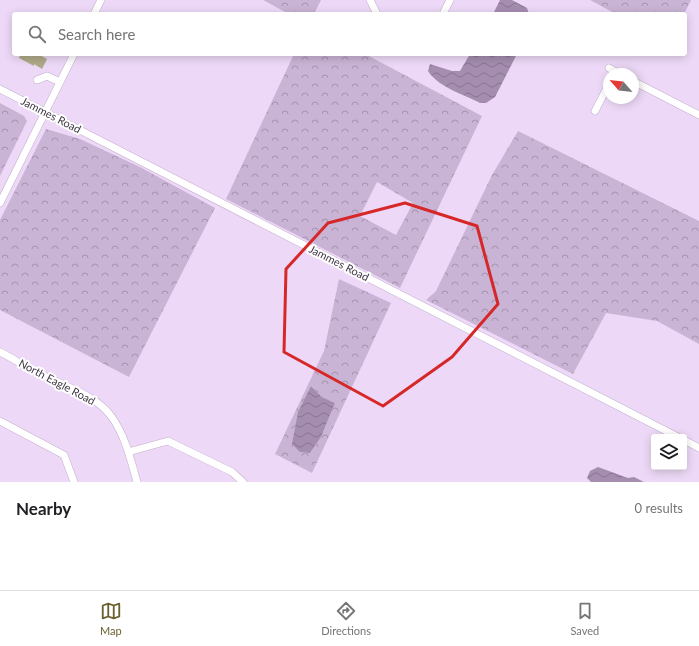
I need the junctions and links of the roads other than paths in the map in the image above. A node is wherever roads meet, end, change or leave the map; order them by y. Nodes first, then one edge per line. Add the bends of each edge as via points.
1 (101, 0) edge
2 (370, 0) edge
3 (450, 0) edge
4 (95, 12) edge
5 (376, 12) edge
6 (444, 12) edge
7 (73, 56) edge
8 (37, 80) dead end
9 (60, 82) junction
10 (639, 84) edge
11 (0, 89) edge
12 (603, 96) edge
13 (595, 111) dead end
14 (45, 112) junction
15 (699, 115) edge
16 (0, 203) edge
17 (0, 352) edge
18 (0, 421) edge
19 (672, 434) edge
20 (687, 442) edge
21 (699, 448) edge
22 (128, 452) junction
23 (74, 482) edge
24 (137, 482) edge
25 (243, 482) edge

1 - 4 street
2 - 5 street
3 - 6 street
7 - 9 street
8 - 9 street via 47,76
9 - 14 street
10 - 15 street
11 - 14 street, Jammes Road
12 - 13 street
14 - 16 street
14 - 19 street, Jammes Road
17 - 22 street, North Eagle Road via 95,401 111,416
18 - 23 street via 64,455
20 - 21 street
22 - 24 street, North Eagle Road
22 - 25 street via 168,441 232,472

